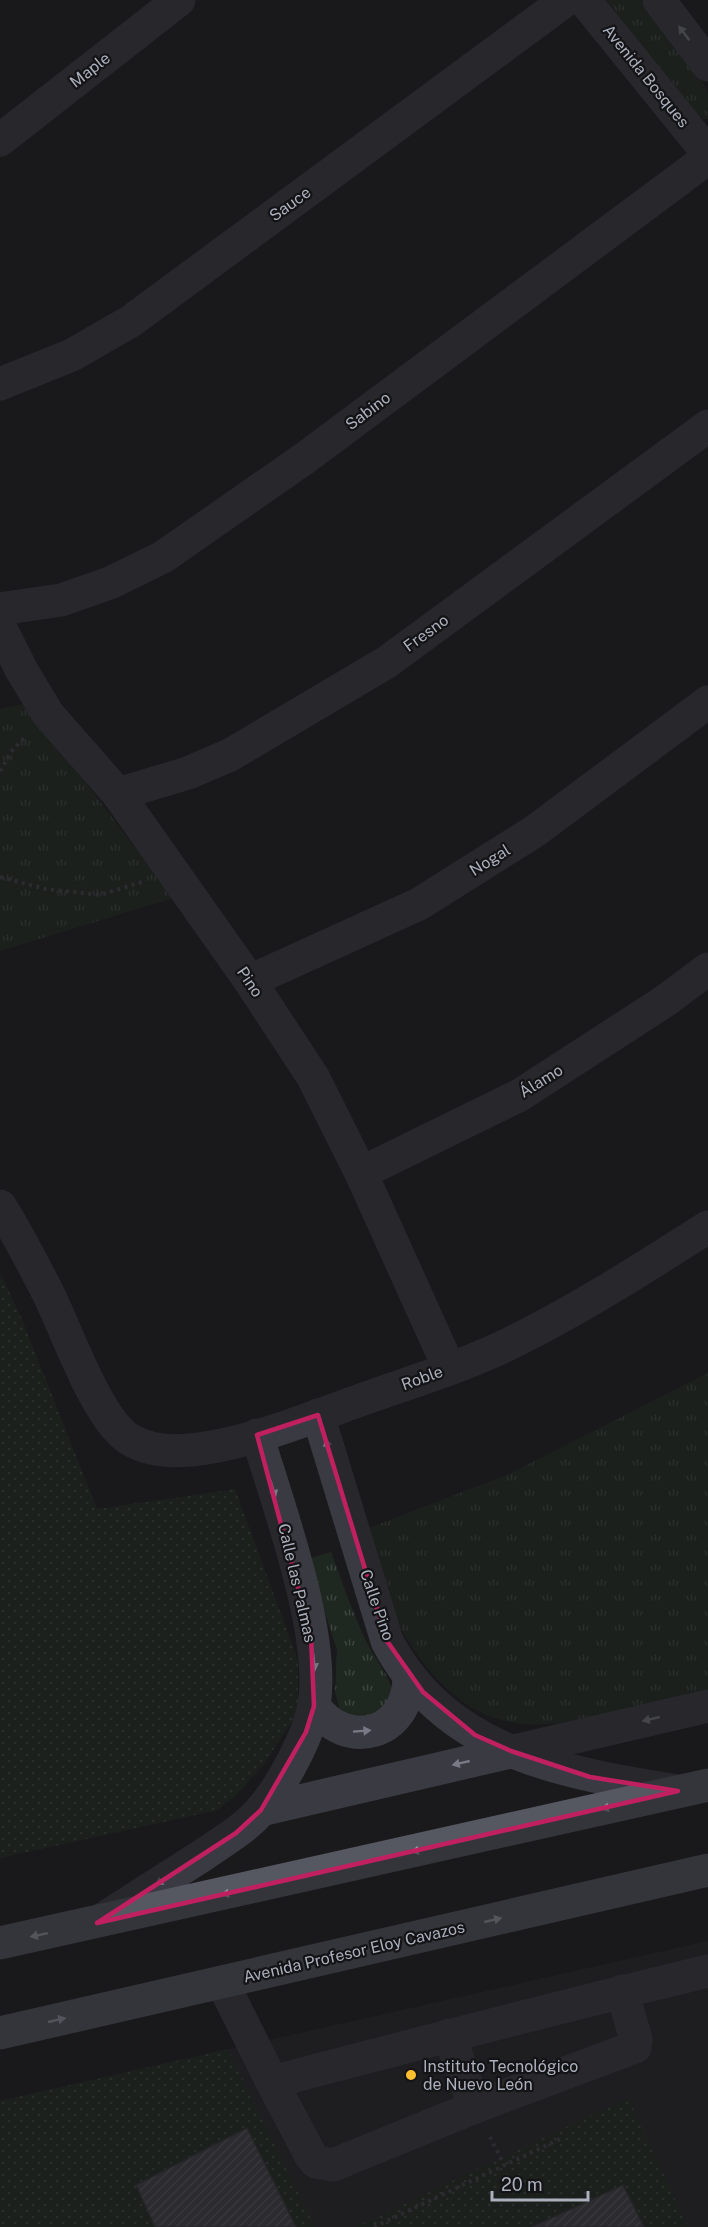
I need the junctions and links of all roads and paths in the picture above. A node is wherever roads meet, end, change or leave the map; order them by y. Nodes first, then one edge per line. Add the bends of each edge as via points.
1 (179, 0) edge
2 (566, 0) edge
3 (584, 0) edge
4 (659, 0) edge
5 (708, 65) edge
6 (0, 140) edge
7 (708, 153) edge
8 (708, 158) edge
9 (0, 384) edge
10 (708, 426) edge
11 (0, 609) edge
12 (0, 627) edge
13 (708, 702) edge
14 (48, 714) junction
15 (0, 771) edge
16 (118, 794) junction
17 (174, 873) junction
18 (0, 877) edge
19 (708, 969) edge
20 (250, 981) junction
21 (361, 1173) junction
22 (0, 1206) edge
23 (708, 1227) edge
24 (449, 1368) junction
25 (318, 1415) junction
26 (257, 1435) junction
27 (409, 1676) junction
28 (314, 1706) junction
29 (708, 1706) edge
30 (512, 1751) junction
31 (693, 1788) edge
32 (261, 1810) junction
33 (699, 1875) edge
34 (97, 1923) junction
35 (0, 1943) edge
36 (708, 1971) edge
37 (222, 1982) junction
38 (622, 1992) junction
39 (0, 2033) edge
40 (449, 2035) junction
41 (272, 2082) junction
42 (475, 2107) junction
43 (560, 2139) dead end
44 (374, 2227) edge

1 - 6 street, Maple
2 - 9 street, Sauce via 131,321 72,356
3 - 7 street, Avenida Bosques
5 -> 4 street
8 - 11 street, Sabino via 305,458 163,557 61,600
10 - 16 street, Fresno via 387,662 231,755
12 - 14 street, Pino
13 - 20 street, Nogal via 535,831 419,904
14 - 15 path via 11,753
14 - 16 street, Pino
16 - 17 street, Pino
17 - 18 path via 100,895 46,889
17 - 20 street, Pino
19 - 21 street, Álamo via 520,1095
20 - 21 street, Pino via 313,1077
21 - 24 street, Pino
22 - 26 street, Roble via 49,1294 103,1408 129,1439 168,1451 193,1450
23 - 24 street, Roble via 565,1315 510,1344
24 - 25 street, Roble
25 - 26 street, Roble
27 -> 25 street, Calle Pino via 387,1641
26 -> 28 street, Calle las Palmas via 304,1597 316,1678
28 -> 27 street via 343,1731 368,1732 392,1721 400,1712
27 - 30 street, Calle Pino via 439,1708 475,1735
28 - 32 street, Calle las Palmas via 296,1755
29 -> 30 street
30 - 31 street, Calle Pino via 590,1777
30 -> 32 street
31 -> 34 main road
32 -> 34 street, Calle las Palmas via 236,1833
37 -> 33 main road, Avenida Profesor Eloy Cavazos
34 -> 35 main road
36 - 38 street
39 -> 37 main road, Avenida Profesor Eloy Cavazos
37 - 41 street
38 - 40 street
38 - 42 street via 635,2046
40 - 41 street
40 - 42 street
41 - 42 street via 311,2156 325,2165
43 - 44 path

